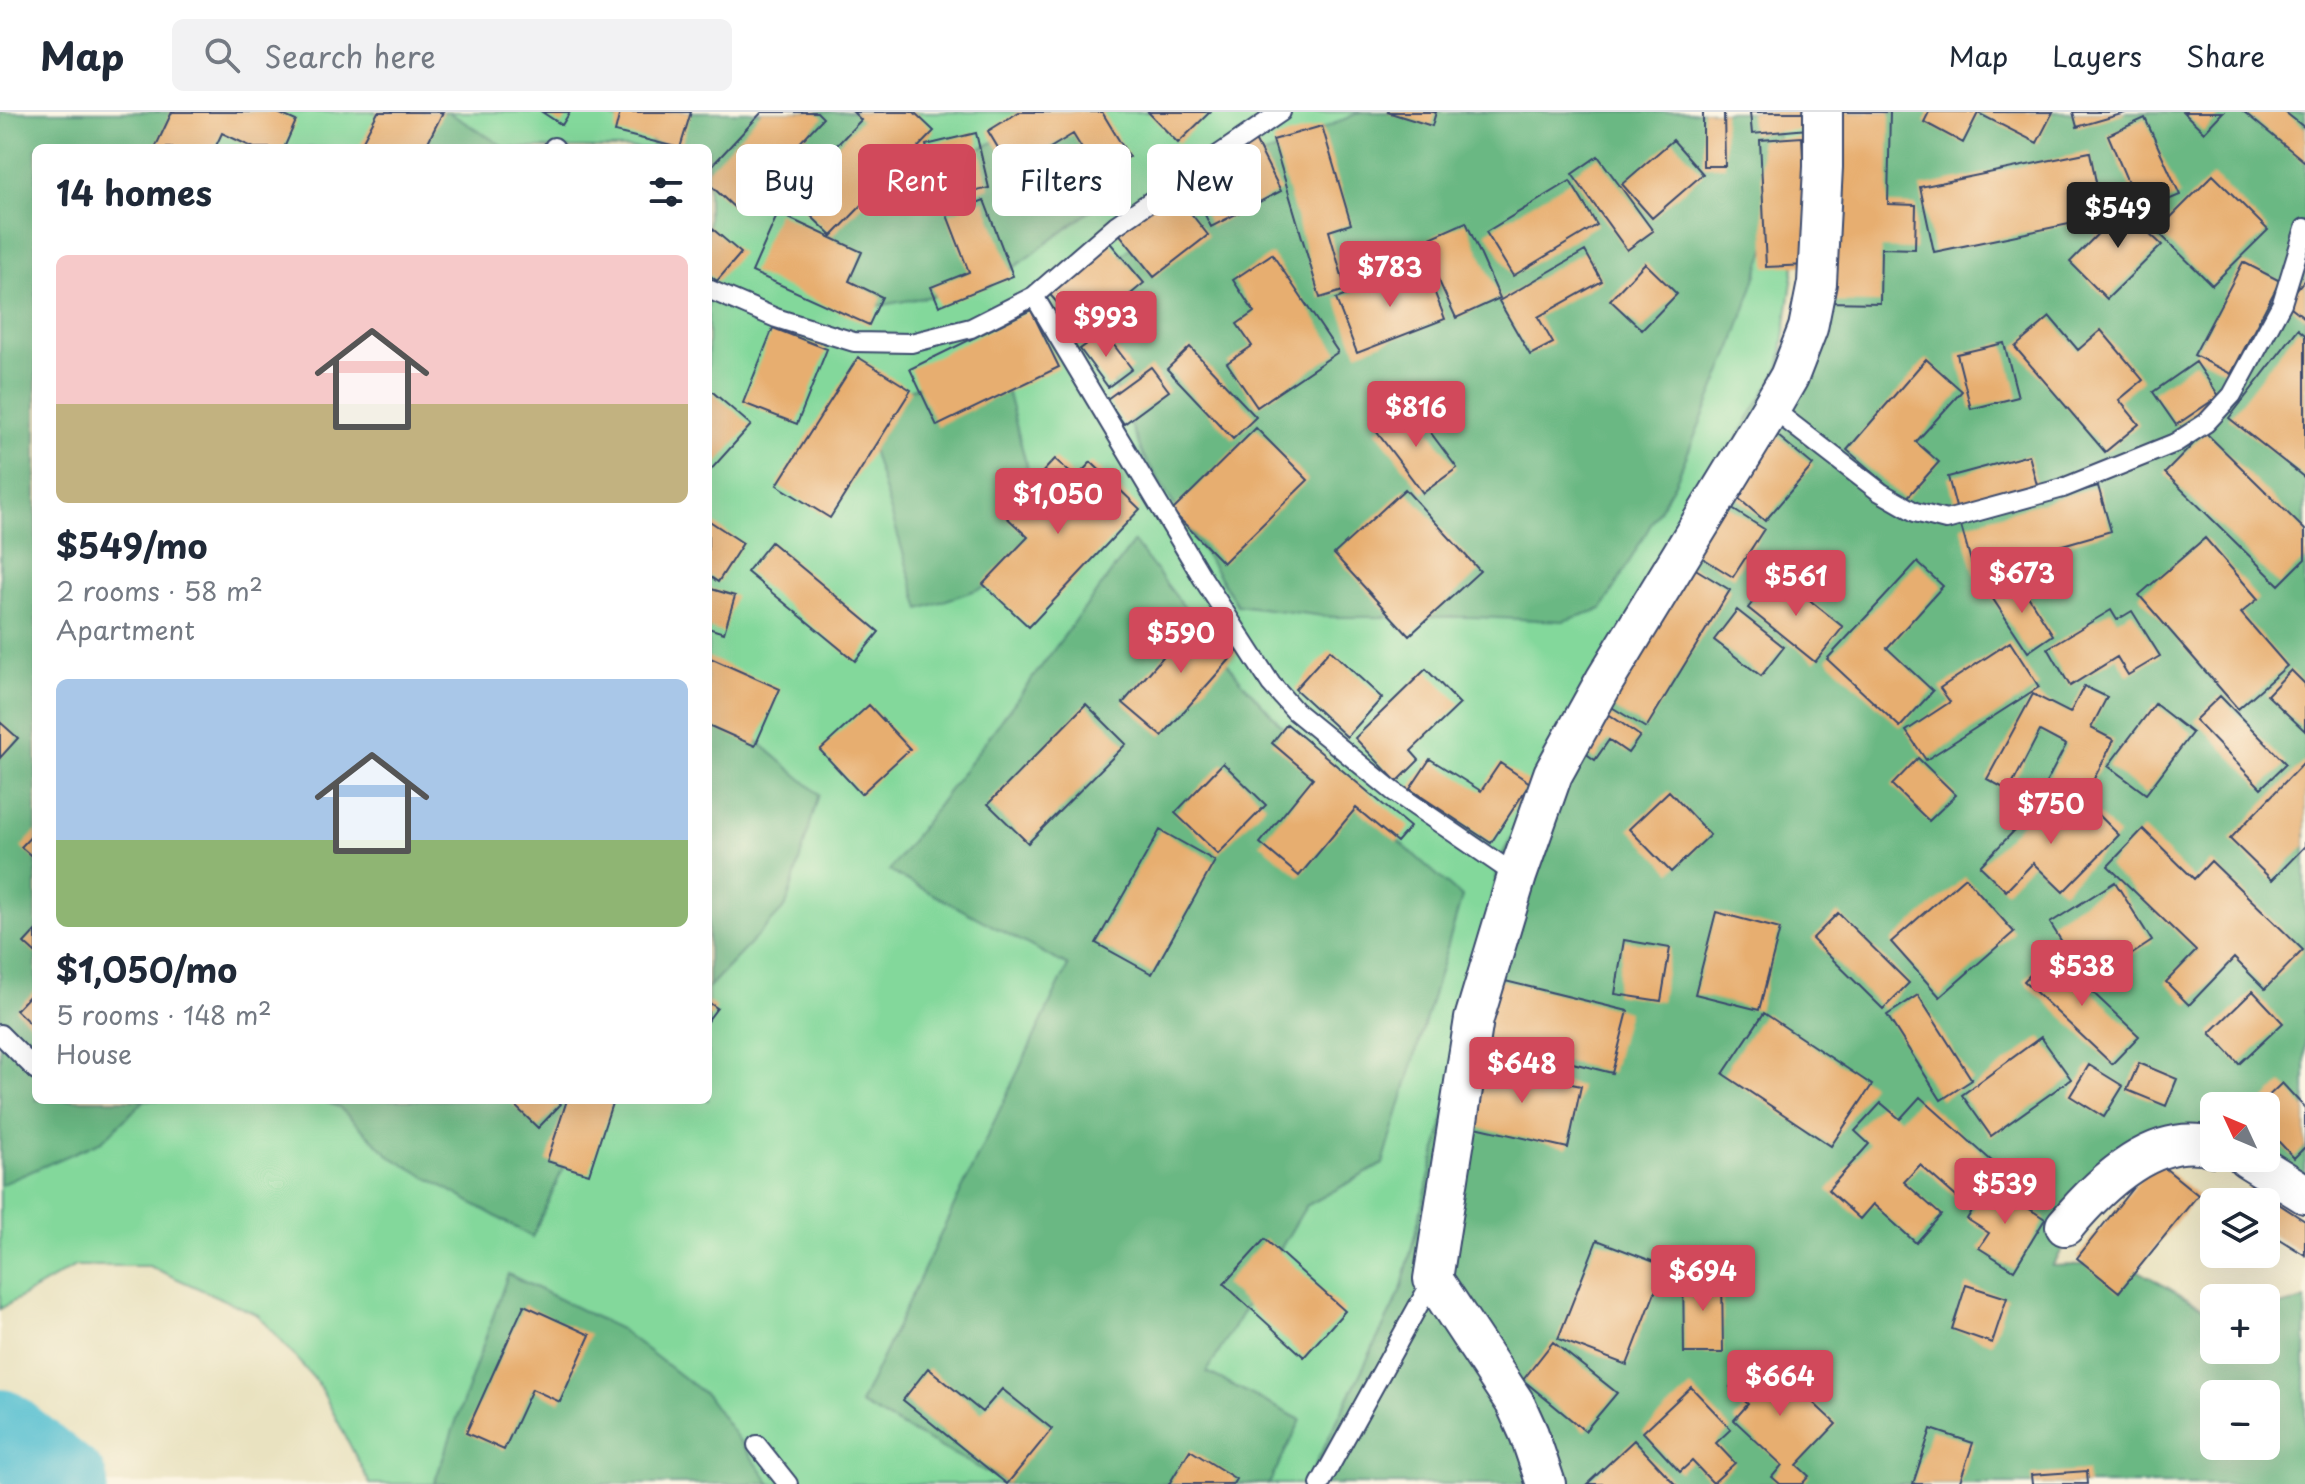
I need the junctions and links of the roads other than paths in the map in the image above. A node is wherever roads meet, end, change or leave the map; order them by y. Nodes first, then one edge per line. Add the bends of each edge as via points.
1 (1281, 112) edge
2 (1823, 112) edge
3 (2305, 228) edge
4 (712, 291) edge
5 (1034, 296) junction
6 (1771, 408) junction
7 (1517, 876) junction
8 (0, 1034) edge
9 (32, 1066) edge
10 (2200, 1143) edge
11 (2270, 1172) edge
12 (2305, 1194) edge
13 (2065, 1226) dead end
14 (1433, 1279) junction
15 (757, 1445) dead end
16 (788, 1484) edge
17 (1320, 1484) edge
18 (1546, 1484) edge

1 - 5 lane via 1116,225
2 - 6 street via 1817,283 1808,328
3 - 6 lane via 2282,303 2232,395 2206,423 2175,443 2063,488 1946,520 1915,512 1880,492
4 - 5 lane via 776,318 871,344 911,343 971,328
5 - 7 lane via 1271,684 1295,711 1393,791
6 - 7 street via 1574,734 1553,774
7 - 14 street via 1474,1019
8 - 9 lane
10 - 13 street via 2157,1151 2113,1176
11 - 12 street
14 - 17 lane
14 - 18 street via 1515,1403
15 - 16 lane

